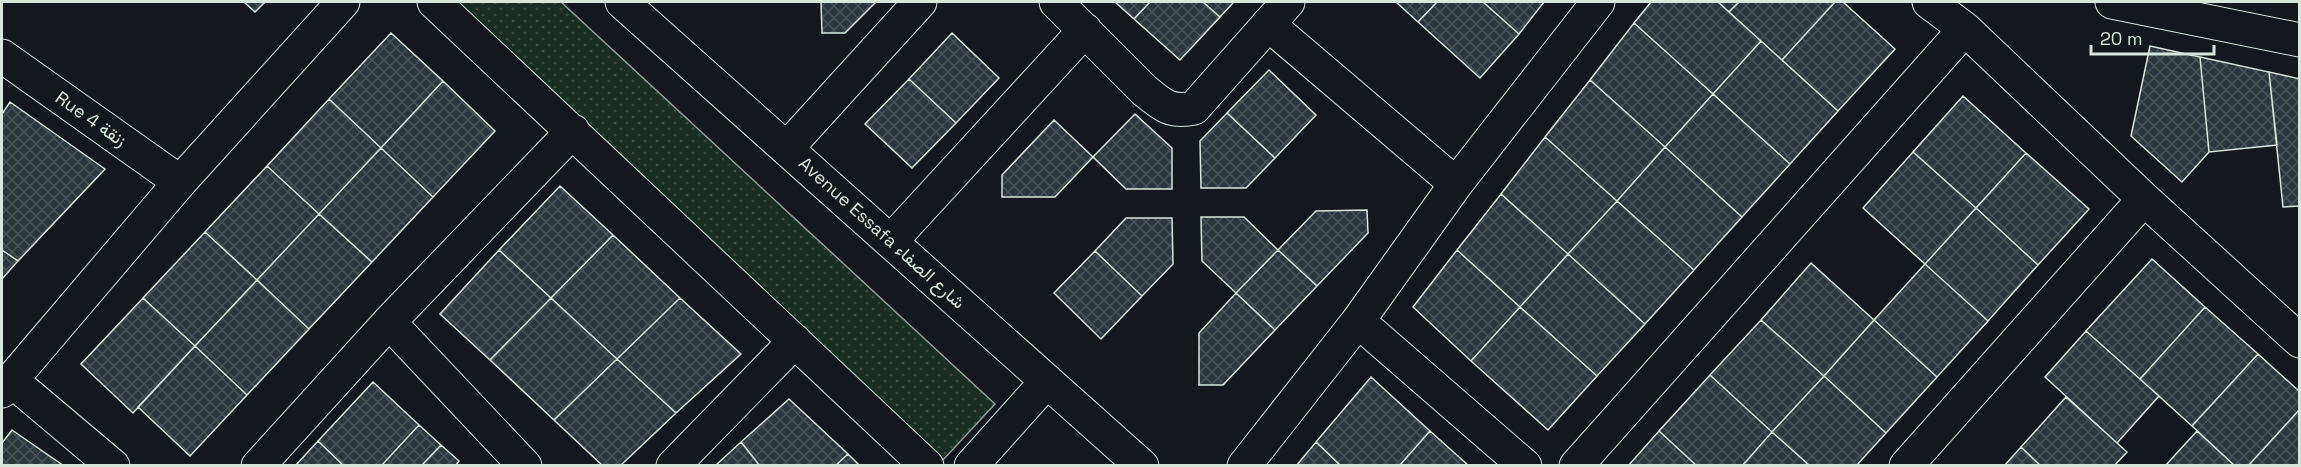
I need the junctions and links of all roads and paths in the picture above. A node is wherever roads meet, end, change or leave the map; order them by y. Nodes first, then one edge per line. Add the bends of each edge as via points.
1 (343, 2) edge
2 (434, 2) edge
3 (622, 2) edge
4 (920, 2) edge
5 (1056, 2) edge
6 (1598, 2) edge
7 (1929, 2) edge
8 (2112, 2) edge
9 (1278, 13) edge
10 (1965, 29) junction
11 (1085, 30) junction
12 (2300, 40) edge
13 (2, 56) edge
14 (573, 131) junction
15 (787, 148) junction
16 (180, 182) junction
17 (1456, 184) junction
18 (2144, 199) junction
19 (891, 241) junction
20 (1358, 321) junction
21 (389, 322) junction
22 (795, 341) junction
23 (2300, 341) edge
24 (1047, 381) junction
25 (6, 386) edge
26 (113, 465) edge
27 (258, 465) edge
28 (525, 465) edge
29 (673, 465) edge
30 (927, 465) edge
31 (971, 465) edge
32 (1142, 465) edge
33 (1244, 465) edge
34 (1525, 465) edge
35 (1576, 465) edge
36 (1906, 465) edge

1 - 16 street
2 - 14 street
3 - 15 street, Avenue Essafa شارع الصفاء
4 - 15 street
5 - 11 street
6 - 17 street
7 - 10 street
8 - 12 street
9 - 11 street via 1194,108 1180,111 1160,103 1144,90
9 - 17 street
10 - 18 street
10 - 35 street
11 - 19 street
13 - 16 street, Rue 4 زنقة
14 - 21 street
14 - 22 street
15 - 19 street, Avenue Essafa شارع الصفاء
16 - 25 street
17 - 20 street
18 - 23 street
18 - 36 street
19 - 24 street, Avenue Essafa شارع الصفاء
20 - 33 street
20 - 34 street
21 - 27 street
21 - 28 street
22 - 29 street
22 - 30 street
24 - 31 street
24 - 32 street, Avenue Essafa شارع الصفاء
25 - 26 street

